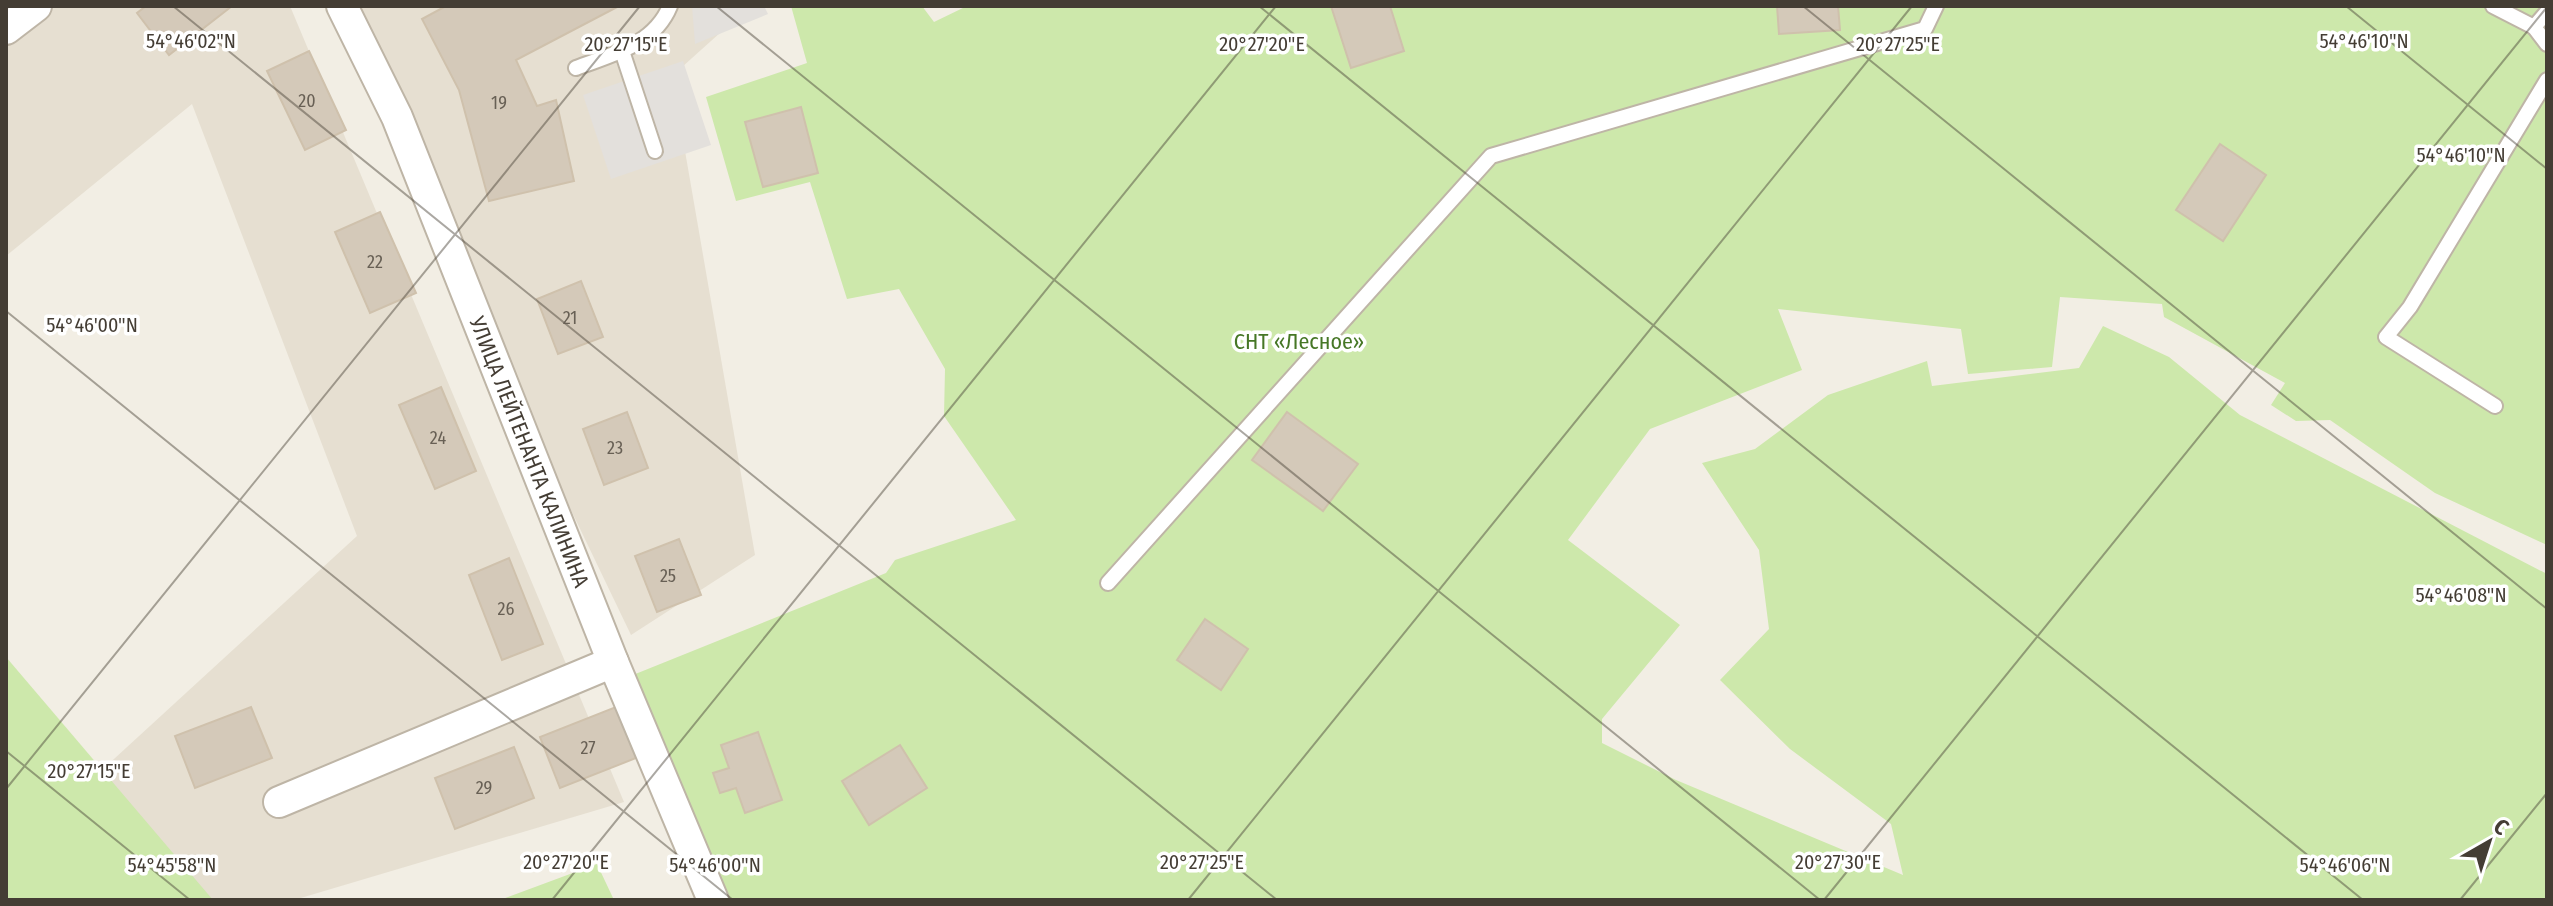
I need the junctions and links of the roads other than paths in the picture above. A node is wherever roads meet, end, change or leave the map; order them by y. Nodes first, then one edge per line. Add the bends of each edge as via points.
1 (36, 6) edge
2 (342, 6) edge
3 (670, 6) edge
4 (1936, 6) edge
5 (2493, 6) edge
6 (2547, 12) edge
7 (2534, 27) junction
8 (6, 29) edge
9 (2547, 44) edge
10 (622, 51) junction
11 (576, 68) dead end
12 (2547, 80) edge
13 (655, 151) dead end
14 (2495, 406) dead end
15 (1108, 583) dead end
16 (613, 662) junction
17 (279, 802) dead end
18 (713, 900) edge

1 - 8 street
2 - 16 street, УЛИЦА ЛЕЙТЕНАНТА КАЛИНИНА via 397,117
3 - 10 lane via 644,41
4 - 15 lane via 1925,29 1491,156
5 - 7 lane
6 - 7 lane
7 - 9 lane
10 - 11 lane
10 - 13 lane
12 - 14 lane via 2410,307 2386,337
16 - 17 street
16 - 18 street, УЛИЦА ЛЕЙТЕНАНТА КАЛИНИНА

